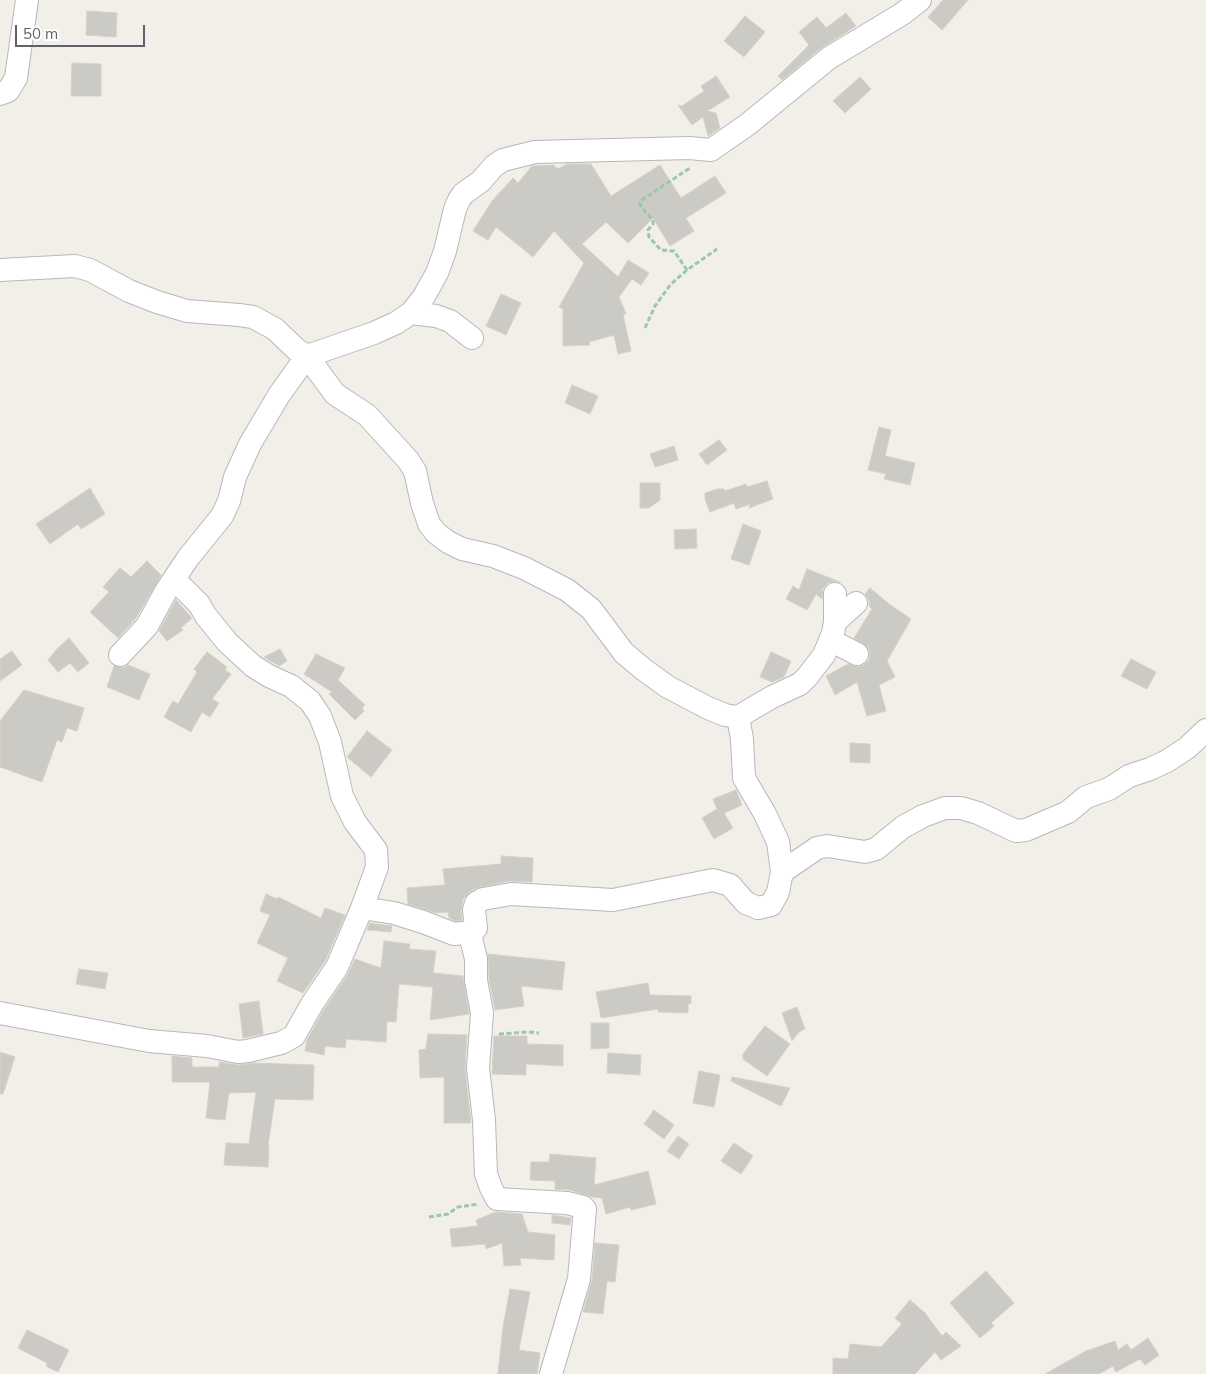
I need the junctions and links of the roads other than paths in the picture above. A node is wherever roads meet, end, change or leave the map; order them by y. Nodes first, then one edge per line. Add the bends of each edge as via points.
1 (27, 0) edge
2 (920, 0) edge
3 (0, 94) edge
4 (0, 270) edge
5 (411, 313) junction
6 (472, 338) dead end
7 (308, 356) junction
8 (174, 579) junction
9 (835, 594) dead end
10 (856, 603) dead end
11 (833, 631) junction
12 (857, 654) dead end
13 (120, 655) dead end
14 (745, 714) junction
15 (1206, 730) edge
16 (782, 872) junction
17 (362, 908) junction
18 (472, 932) junction
19 (0, 1013) edge
20 (551, 1374) edge

1 - 3 street via 16,78 8,91
2 - 5 street via 829,58 711,150 555,150 504,160 494,166 459,200 437,273
4 - 7 street via 75,266 90,270 129,291 172,306 204,313 252,317 275,329 296,350
5 - 6 street via 450,321
5 - 7 street via 374,333
7 - 8 street via 279,395 250,444 222,516
7 - 14 street via 335,394 367,415 408,460 415,471 429,524 448,542 524,568 567,590 591,609 624,653 668,687 725,715
8 - 13 street via 147,626
8 - 17 street via 199,604 227,642 253,666 304,696 320,716 330,742 342,796 355,822 376,850 377,866
9 - 11 street
10 - 11 street
11 - 12 street
11 - 14 street via 824,656 808,677
14 - 16 street via 742,739 744,778 778,842
15 - 16 street via 1167,761 1086,797 1068,812 1026,830 1016,830 961,808 945,808 903,826 876,849 865,852 827,846 817,848
16 - 18 street via 778,892 771,905 758,908 746,902 730,885 713,880 613,900 511,894 476,902 476,928
17 - 18 street via 423,922 454,934
17 - 19 street via 336,967 294,1036 281,1043 238,1052 149,1041
18 - 20 street via 482,1013 478,1068 486,1174 497,1199 567,1202 585,1209 579,1279

